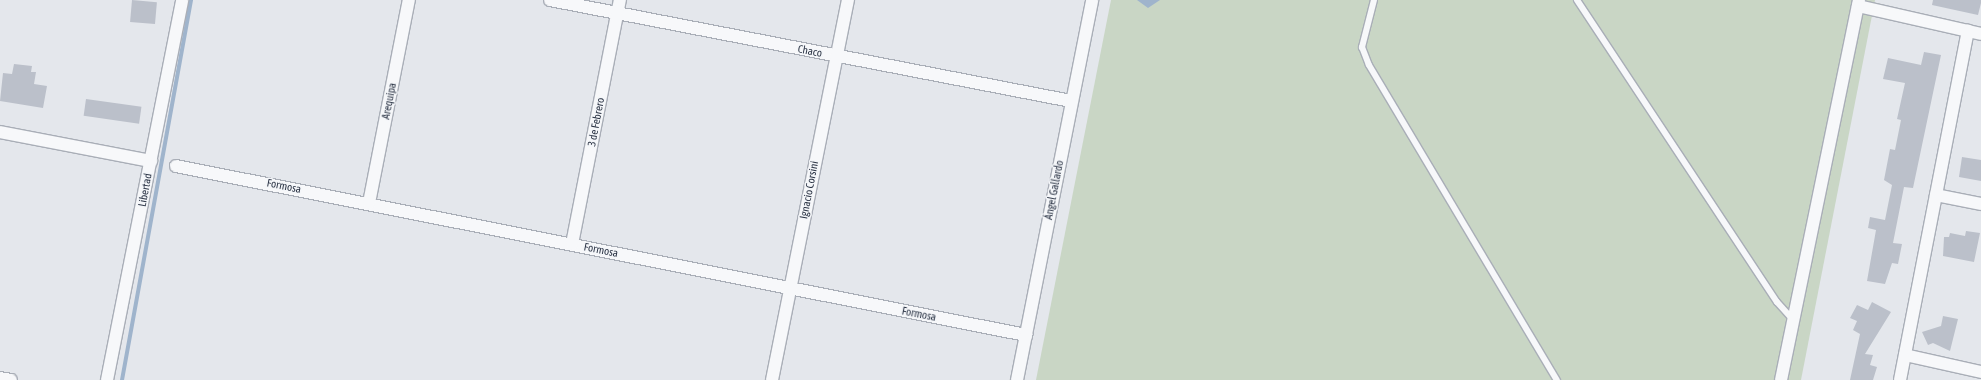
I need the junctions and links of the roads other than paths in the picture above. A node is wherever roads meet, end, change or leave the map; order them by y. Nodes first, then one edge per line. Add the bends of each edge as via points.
1 (182, 0) edge
2 (409, 0) edge
3 (550, 0) edge
4 (620, 0) edge
5 (848, 0) edge
6 (1092, 0) edge
7 (1374, 0) edge
8 (1577, 0) edge
9 (1858, 3) edge
10 (617, 13) junction
11 (1968, 31) junction
12 (1981, 34) edge
13 (836, 56) junction
14 (1071, 101) junction
15 (0, 132) edge
16 (151, 161) junction
17 (176, 166) dead end
18 (1936, 195) junction
19 (369, 203) junction
20 (1981, 204) edge
21 (572, 244) junction
22 (789, 288) junction
23 (1793, 320) junction
24 (1026, 335) junction
25 (1905, 355) junction
26 (1981, 372) edge
27 (0, 378) edge
28 (11, 380) edge
29 (107, 380) edge
30 (772, 380) edge
31 (1017, 380) edge
32 (1557, 380) edge
33 (1781, 380) edge
34 (1900, 380) edge

1 - 16 street, Libertad
2 - 19 street, Arequipa
3 - 10 street, Chaco
4 - 10 street, 3 de Febrero
5 - 13 street, Ignacio Corsini
6 - 14 street, Ángel Gallardo
7 - 32 lane via 1362,47 1369,65
8 - 23 lane via 1777,302
9 - 11 street
9 - 23 street
10 - 13 street, Chaco
10 - 21 street, 3 de Febrero
11 - 12 street
11 - 18 street
13 - 14 street, Chaco
13 - 22 street, Ignacio Corsini
14 - 24 street, Ángel Gallardo
15 - 16 street
16 - 29 street, Libertad
17 - 19 street, Formosa
18 - 20 street
18 - 25 street
19 - 21 street, Formosa
21 - 22 street, Formosa
22 - 24 street, Formosa
22 - 30 street, Ignacio Corsini
23 - 33 street
24 - 31 street, Ángel Gallardo
25 - 26 street
25 - 34 street
27 - 28 street

